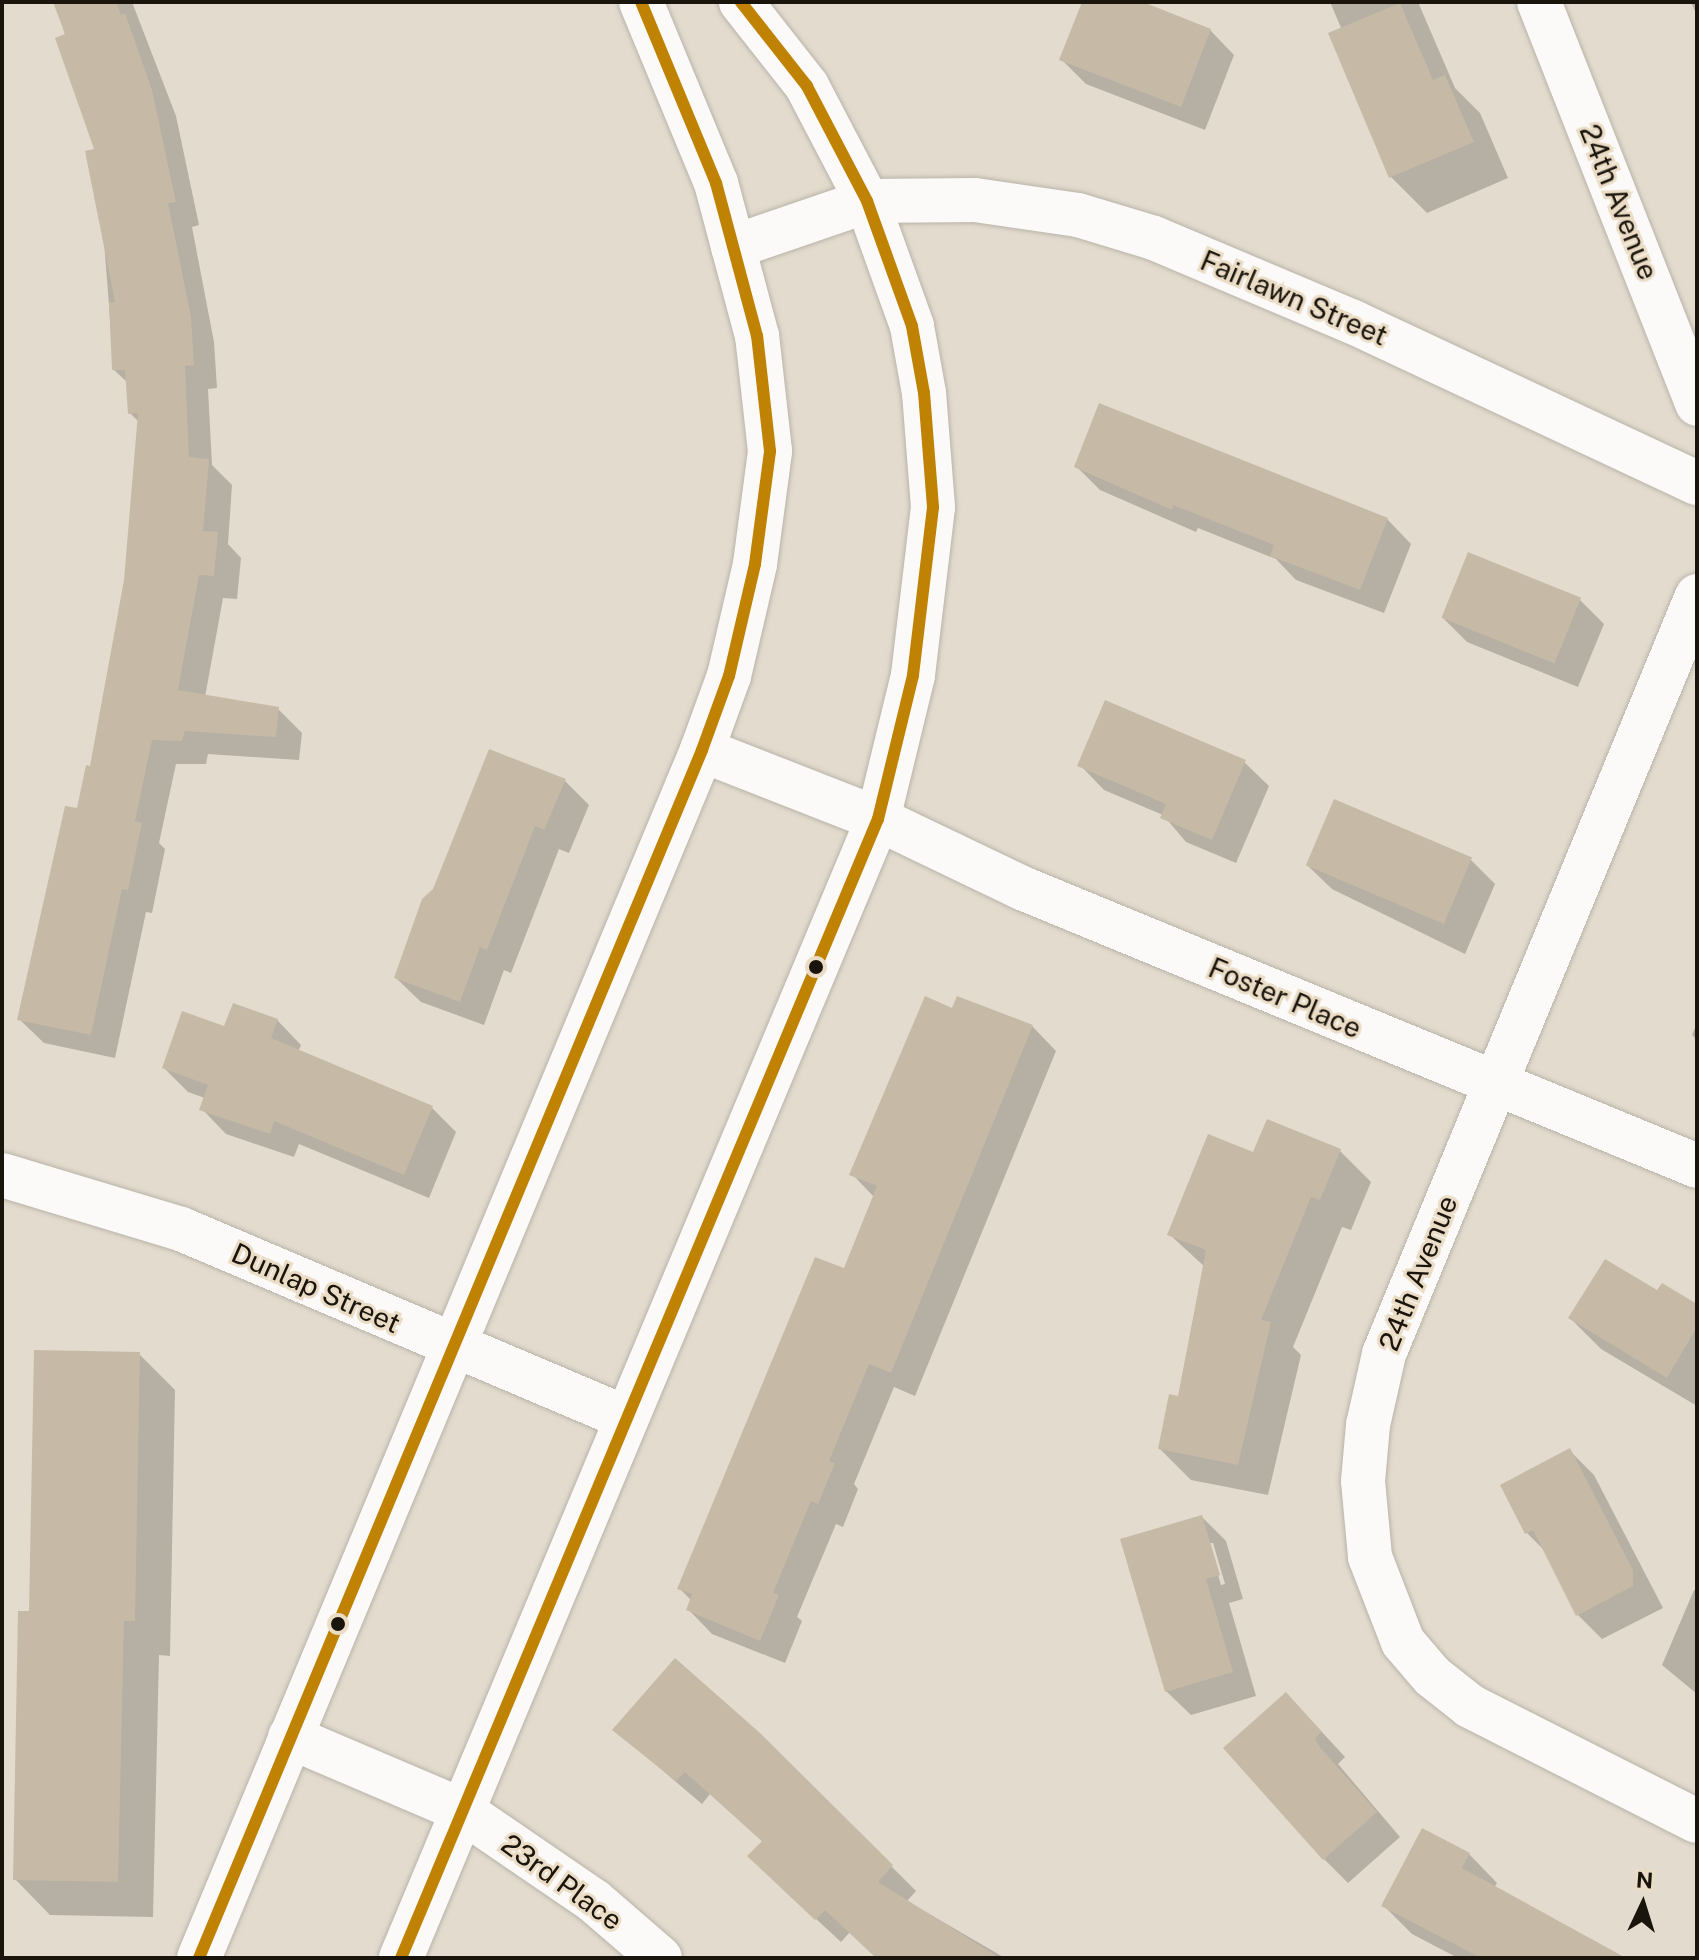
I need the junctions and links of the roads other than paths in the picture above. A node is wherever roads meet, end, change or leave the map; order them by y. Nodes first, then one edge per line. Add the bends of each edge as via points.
1 (641, 2) edge
2 (741, 2) edge
3 (1539, 2) edge
4 (867, 201) junction
5 (733, 247) junction
6 (1697, 404) edge
7 (1697, 483) edge
8 (1697, 596) edge
9 (702, 750) junction
10 (878, 819) junction
11 (1497, 1085) junction
12 (1697, 1166) edge
13 (2, 1175) edge
14 (452, 1347) junction
15 (623, 1417) junction
16 (290, 1737) junction
17 (461, 1810) junction
18 (1697, 1821) edge
19 (199, 1958) edge
20 (401, 1958) edge
21 (660, 1958) edge

1 - 5 street via 716,183
2 - 4 street via 807,86
3 - 6 street, 24th Avenue
4 - 5 street, Fairlawn Street
4 - 7 street, Fairlawn Street via 975,200 1078,215 1154,238 1353,322
4 - 10 street via 912,326 924,393 933,507 913,675
5 - 9 street via 757,336 770,451 755,564 729,676
8 - 11 street, 24th Avenue
9 - 10 street, Foster Place
9 - 14 street
10 - 11 street, Foster Place via 1022,888
10 - 15 street
11 - 12 street, Foster Place
11 - 18 street, 24th Avenue via 1418,1266 1377,1379 1363,1481 1370,1557 1403,1642 1432,1676 1470,1706
13 - 14 street, Dunlap Street via 181,1229
14 - 15 street, Dunlap Street
14 - 16 street
15 - 17 street
16 - 17 street, 23rd Place
16 - 19 street
17 - 20 street
17 - 21 street, 23rd Place via 594,1901

